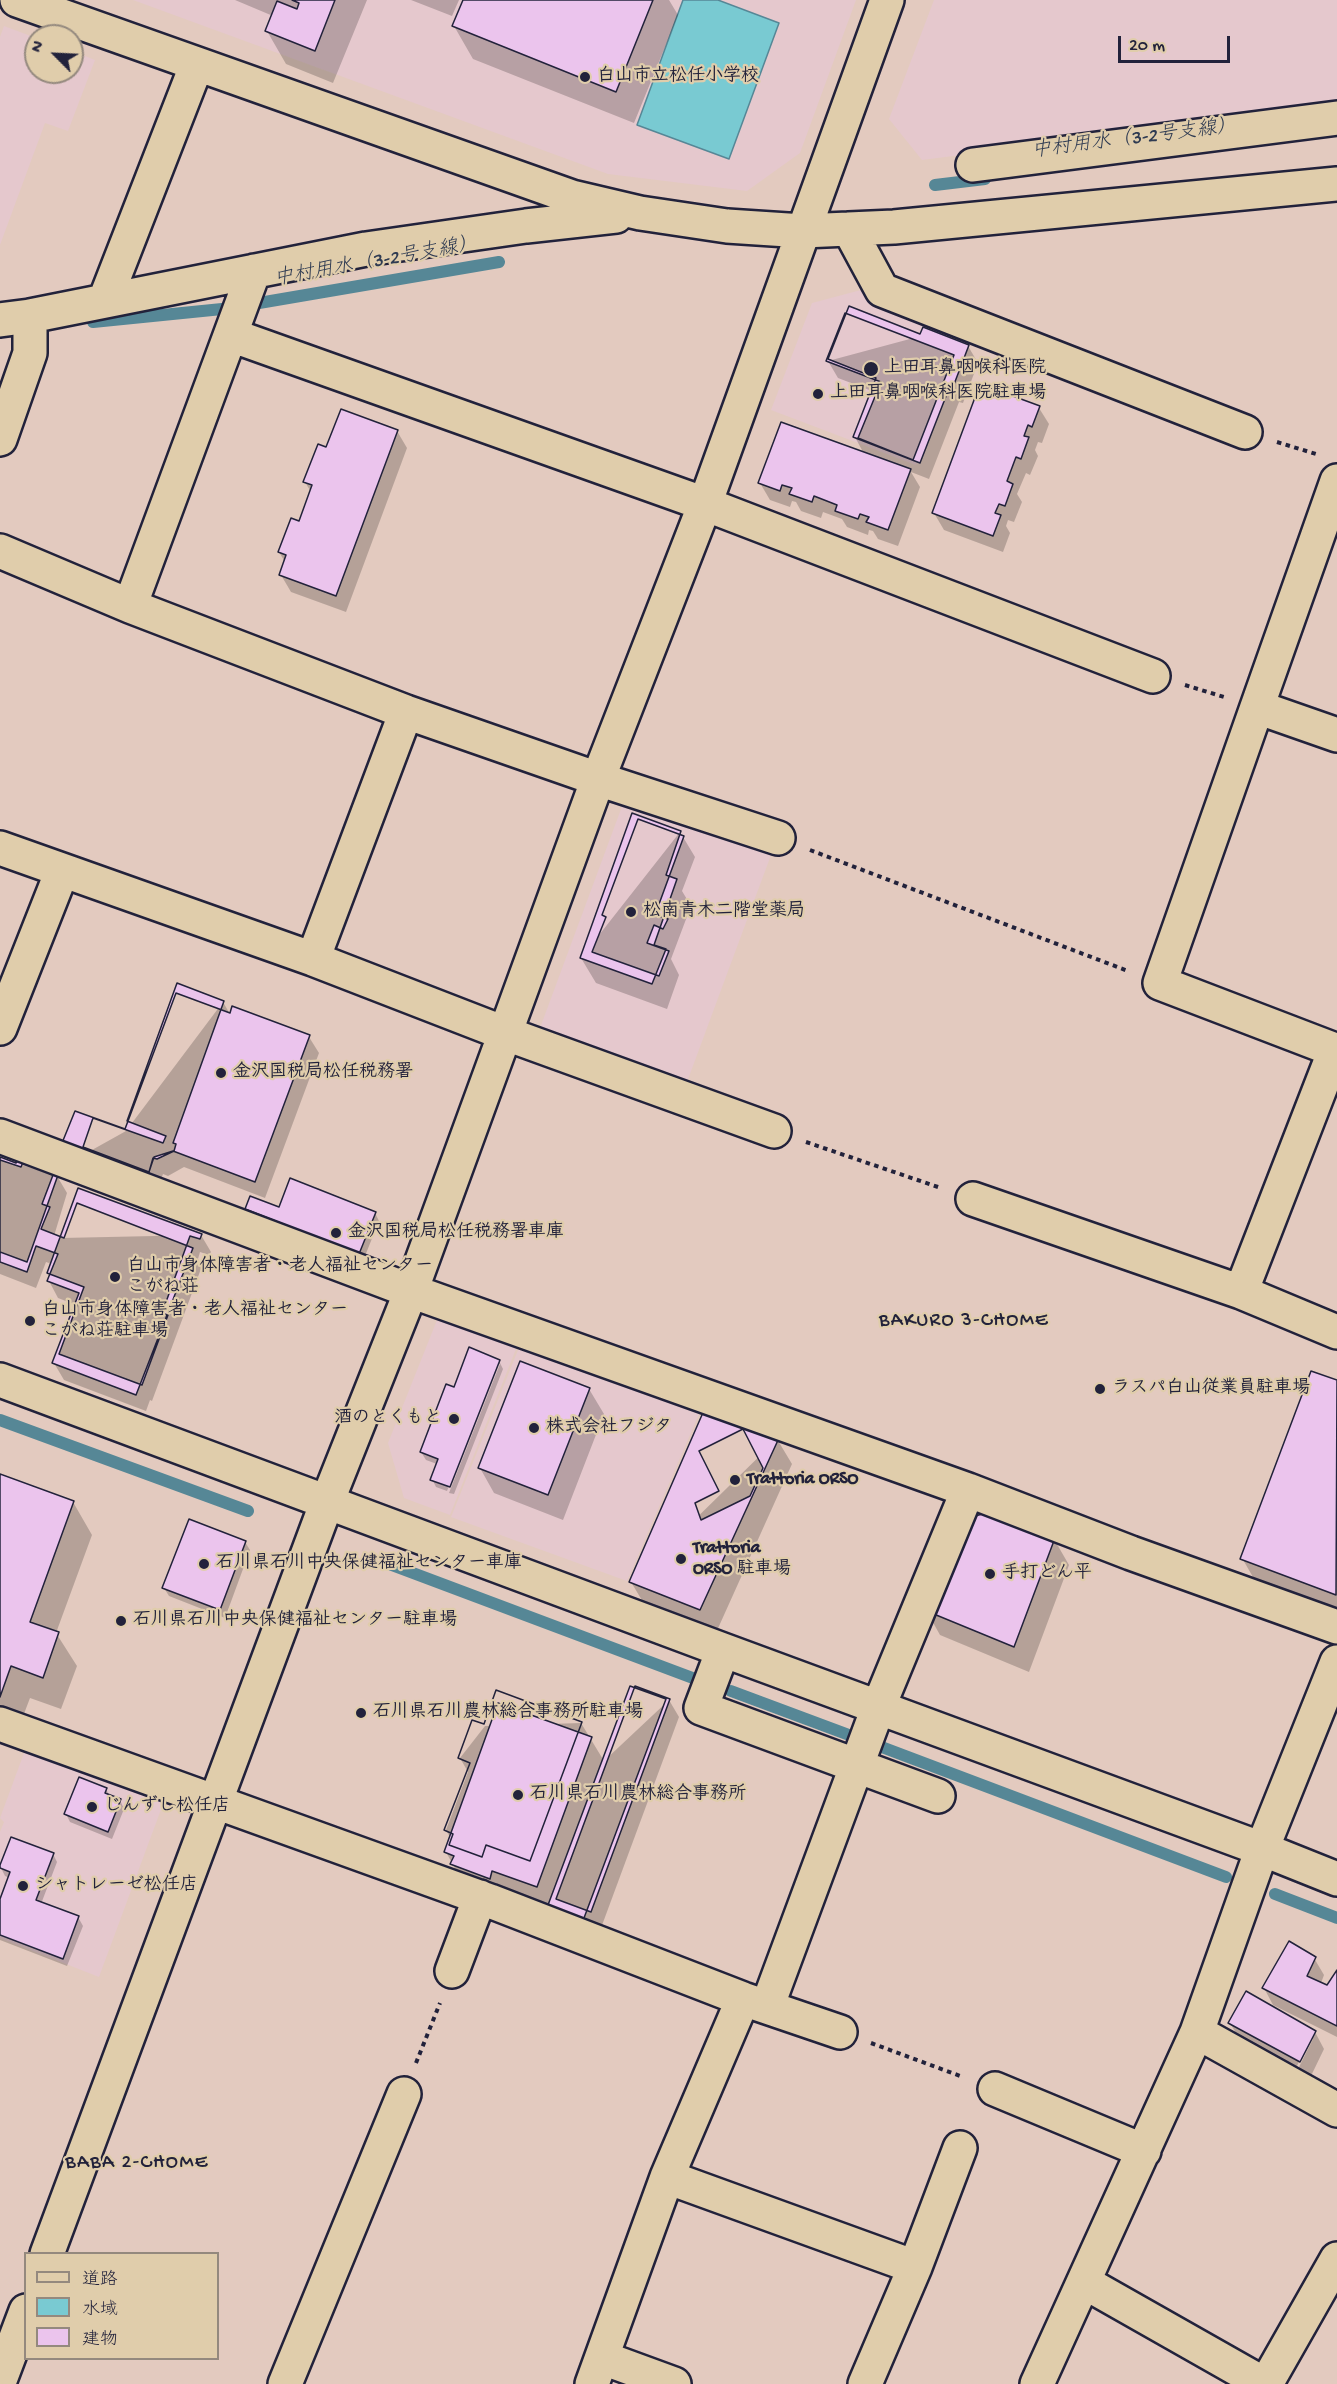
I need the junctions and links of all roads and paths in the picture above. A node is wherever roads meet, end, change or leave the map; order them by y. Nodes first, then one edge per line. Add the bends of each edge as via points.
1 (17, 0) edge
2 (887, 0) edge
3 (197, 64) junction
4 (1337, 118) edge
5 (973, 165) dead end
6 (1337, 184) edge
7 (640, 213) junction
8 (849, 229) junction
9 (803, 231) junction
10 (254, 271) junction
11 (105, 300) junction
12 (15, 318) edge
13 (231, 335) junction
14 (1245, 432) joint
15 (0, 439) edge
16 (1332, 469) edge
17 (705, 504) junction
18 (0, 551) edge
19 (130, 606) junction
20 (1153, 676) joint
21 (1257, 707) junction
22 (406, 712) junction
23 (1337, 735) edge
24 (598, 779) junction
25 (778, 838) joint
26 (0, 848) edge
27 (62, 871) junction
28 (313, 959) junction
29 (1160, 983) junction
30 (0, 1028) edge
31 (504, 1033) junction
32 (1336, 1051) edge
33 (774, 1131) joint
34 (0, 1136) edge
35 (973, 1199) joint
36 (411, 1291) junction
37 (1241, 1292) junction
38 (1337, 1332) edge
39 (0, 1380) edge
40 (968, 1490) junction
41 (327, 1502) junction
42 (1337, 1627) edge
43 (723, 1650) junction
44 (1337, 1662) edge
45 (878, 1708) junction
46 (0, 1724) edge
47 (857, 1766) junction
48 (938, 1796) dead end
49 (217, 1803) junction
50 (1262, 1849) junction
51 (1337, 1879) edge
52 (480, 1897) junction
53 (452, 1971) joint
54 (755, 2003) junction
55 (840, 2032) joint
56 (1197, 2032) junction
57 (995, 2089) joint
58 (404, 2094) joint
59 (1337, 2110) edge
60 (960, 2148) dead end
61 (1144, 2151) junction
62 (667, 2177) junction
63 (47, 2252) edge
64 (1337, 2259) edge
65 (915, 2267) junction
66 (1084, 2282) junction
67 (24, 2316) edge
68 (597, 2371) edge
69 (0, 2380) edge
70 (285, 2384) edge
71 (674, 2384) edge
72 (865, 2384) edge
73 (1037, 2384) edge
74 (1265, 2384) edge

1 - 3 street
2 - 9 street
3 - 7 street via 572,197
3 - 11 street
4 - 5 street
6 - 8 street
7 - 9 street via 727,226
7 - 10 street via 366,249
8 - 9 street
8 - 14 street via 882,291
9 - 17 street
10 - 11 street
10 - 13 street
11 - 12 street
12 - 15 street via 30,353
13 - 17 street
13 - 19 street
14 - 16 path
16 - 21 street
17 - 20 street
17 - 24 street
18 - 19 street
19 - 22 street
20 - 21 path
21 - 23 street
21 - 29 street
22 - 24 street
22 - 28 street
24 - 25 street
24 - 31 street
25 - 29 path
26 - 27 street
27 - 28 street
27 - 30 street
28 - 31 street
29 - 32 street
31 - 33 street
31 - 36 street
32 - 37 street
33 - 35 path
34 - 36 street
35 - 37 street
36 - 40 street
36 - 41 street
37 - 38 street
39 - 41 street
40 - 42 street
40 - 45 street
41 - 43 street
41 - 49 street
43 - 45 street
43 - 47 street via 701,1708
44 - 50 street
45 - 47 street
45 - 50 street
46 - 49 street
47 - 48 street
47 - 54 street
49 - 52 street
49 - 63 street
50 - 51 street
50 - 56 street
52 - 53 street
52 - 54 street
53 - 58 path
54 - 55 street
54 - 62 street
55 - 57 path
56 - 59 street
56 - 61 street
57 - 61 street
58 - 70 street
60 - 65 street
61 - 66 street
62 - 65 street
62 - 68 street
64 - 74 street
65 - 72 street
66 - 73 street
66 - 74 street
67 - 69 street
68 - 71 street

